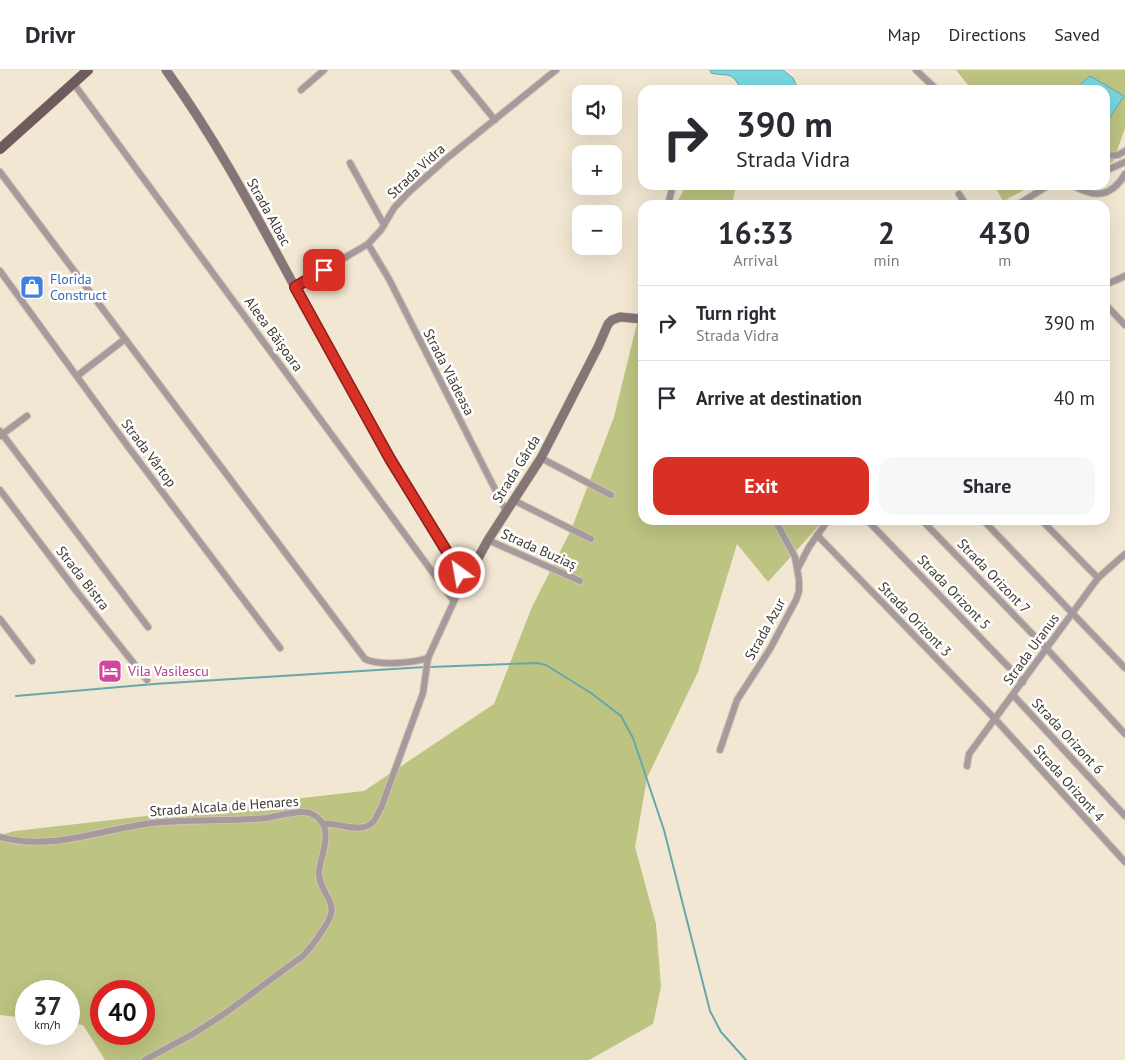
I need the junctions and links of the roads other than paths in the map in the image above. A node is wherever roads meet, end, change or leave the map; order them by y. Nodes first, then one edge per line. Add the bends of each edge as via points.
1 (88, 70) edge
2 (166, 70) edge
3 (324, 70) edge
4 (454, 70) edge
5 (556, 70) edge
6 (916, 70) edge
7 (74, 84) junction
8 (932, 85) edge
9 (301, 90) dead end
10 (495, 120) junction
11 (0, 149) edge
12 (1125, 151) edge
13 (1110, 156) edge
14 (1125, 162) edge
15 (350, 164) dead end
16 (1110, 169) edge
17 (0, 172) edge
18 (1125, 174) edge
19 (1041, 190) edge
20 (1082, 190) edge
21 (1110, 190) edge
22 (1110, 190) edge
23 (959, 194) dead end
24 (963, 200) edge
25 (1024, 200) edge
26 (384, 225) junction
27 (368, 244) junction
28 (0, 271) edge
29 (1125, 276) edge
30 (1110, 283) edge
31 (295, 287) junction
32 (1110, 309) edge
33 (638, 318) edge
34 (1125, 325) edge
35 (125, 339) junction
36 (77, 376) junction
37 (27, 416) dead end
38 (1, 434) edge
39 (542, 458) junction
40 (0, 490) edge
41 (611, 495) dead end
42 (513, 500) junction
43 (506, 511) junction
44 (778, 525) edge
45 (824, 525) edge
46 (872, 525) edge
47 (927, 525) edge
48 (988, 525) edge
49 (1046, 525) edge
50 (816, 535) junction
51 (591, 539) dead end
52 (488, 540) junction
53 (1125, 554) edge
54 (798, 568) junction
55 (466, 575) junction
56 (1098, 578) junction
57 (580, 581) dead end
58 (453, 600) junction
59 (1073, 612) junction
60 (0, 619) edge
61 (148, 627) dead end
62 (280, 648) dead end
63 (1047, 649) junction
64 (428, 660) junction
65 (32, 661) dead end
66 (1125, 668) edge
67 (147, 680) dead end
68 (1023, 682) junction
69 (1014, 695) junction
70 (996, 720) junction
71 (1125, 734) edge
72 (720, 750) dead end
73 (967, 766) dead end
74 (1125, 816) edge
75 (323, 824) junction
76 (0, 837) edge
77 (1125, 862) edge
78 (145, 1060) edge

1 - 7 main road
2 - 31 street, Strada Albac via 233,175
3 - 9 street
4 - 10 street
5 - 10 street, Strada Vidra
6 - 8 street
7 - 11 main road
7 - 58 street, Aleea Băișoara
10 - 26 street, Strada Vidra via 408,193
12 - 13 street
14 - 16 street
15 - 26 street
17 - 35 street
18 - 21 street
19 - 25 street
20 - 22 street via 1097,195
23 - 24 street
26 - 27 street, Strada Vidra
27 - 31 street, Strada Vidra
27 - 43 street, Strada Vlădeasa
28 - 36 street, Strada Vârtop
29 - 30 street
31 - 55 street, Strada Albac via 390,459 458,570
32 - 34 street
33 - 39 street, Strada Gârda via 620,316 608,324
35 - 36 street
35 - 64 street via 365,659 371,662
36 - 62 street, Strada Vârtop
37 - 38 street
38 - 61 street
39 - 41 street
39 - 42 street, Strada Gârda
40 - 67 street, Strada Bistra
42 - 43 street, Strada Gârda
42 - 51 street
43 - 52 street, Strada Gârda
44 - 54 street
45 - 50 street, Strada Azur
46 - 68 street, Strada Orizont 5
47 - 63 street, Strada Orizont 7
48 - 59 street
49 - 56 street
50 - 54 street, Strada Azur
50 - 70 street, Strada Orizont 3
52 - 55 street, Strada Gârda
52 - 57 street, Strada Buziaș
53 - 56 street, Strada Uranus
54 - 72 street, Strada Azur via 796,600 770,649 737,700
55 - 58 street, Strada Gârda
56 - 59 street, Strada Uranus
58 - 64 street, Strada Gârda
59 - 63 street, Strada Uranus
59 - 66 street
60 - 65 street
63 - 68 street, Strada Uranus
63 - 71 street, Strada Orizont 7
64 - 75 street, Strada Gârda via 423,693 373,822 358,829
68 - 69 street, Strada Uranus
69 - 70 street, Strada Uranus
69 - 74 street, Strada Orizont 6
70 - 73 street, Strada Uranus via 969,754
70 - 77 street, Strada Orizont 4
75 - 76 street, Strada Alcala de Henares via 314,815 304,812 266,818 148,824 30,843
75 - 78 street via 325,838 318,874 331,915 313,944 304,955 224,1014

